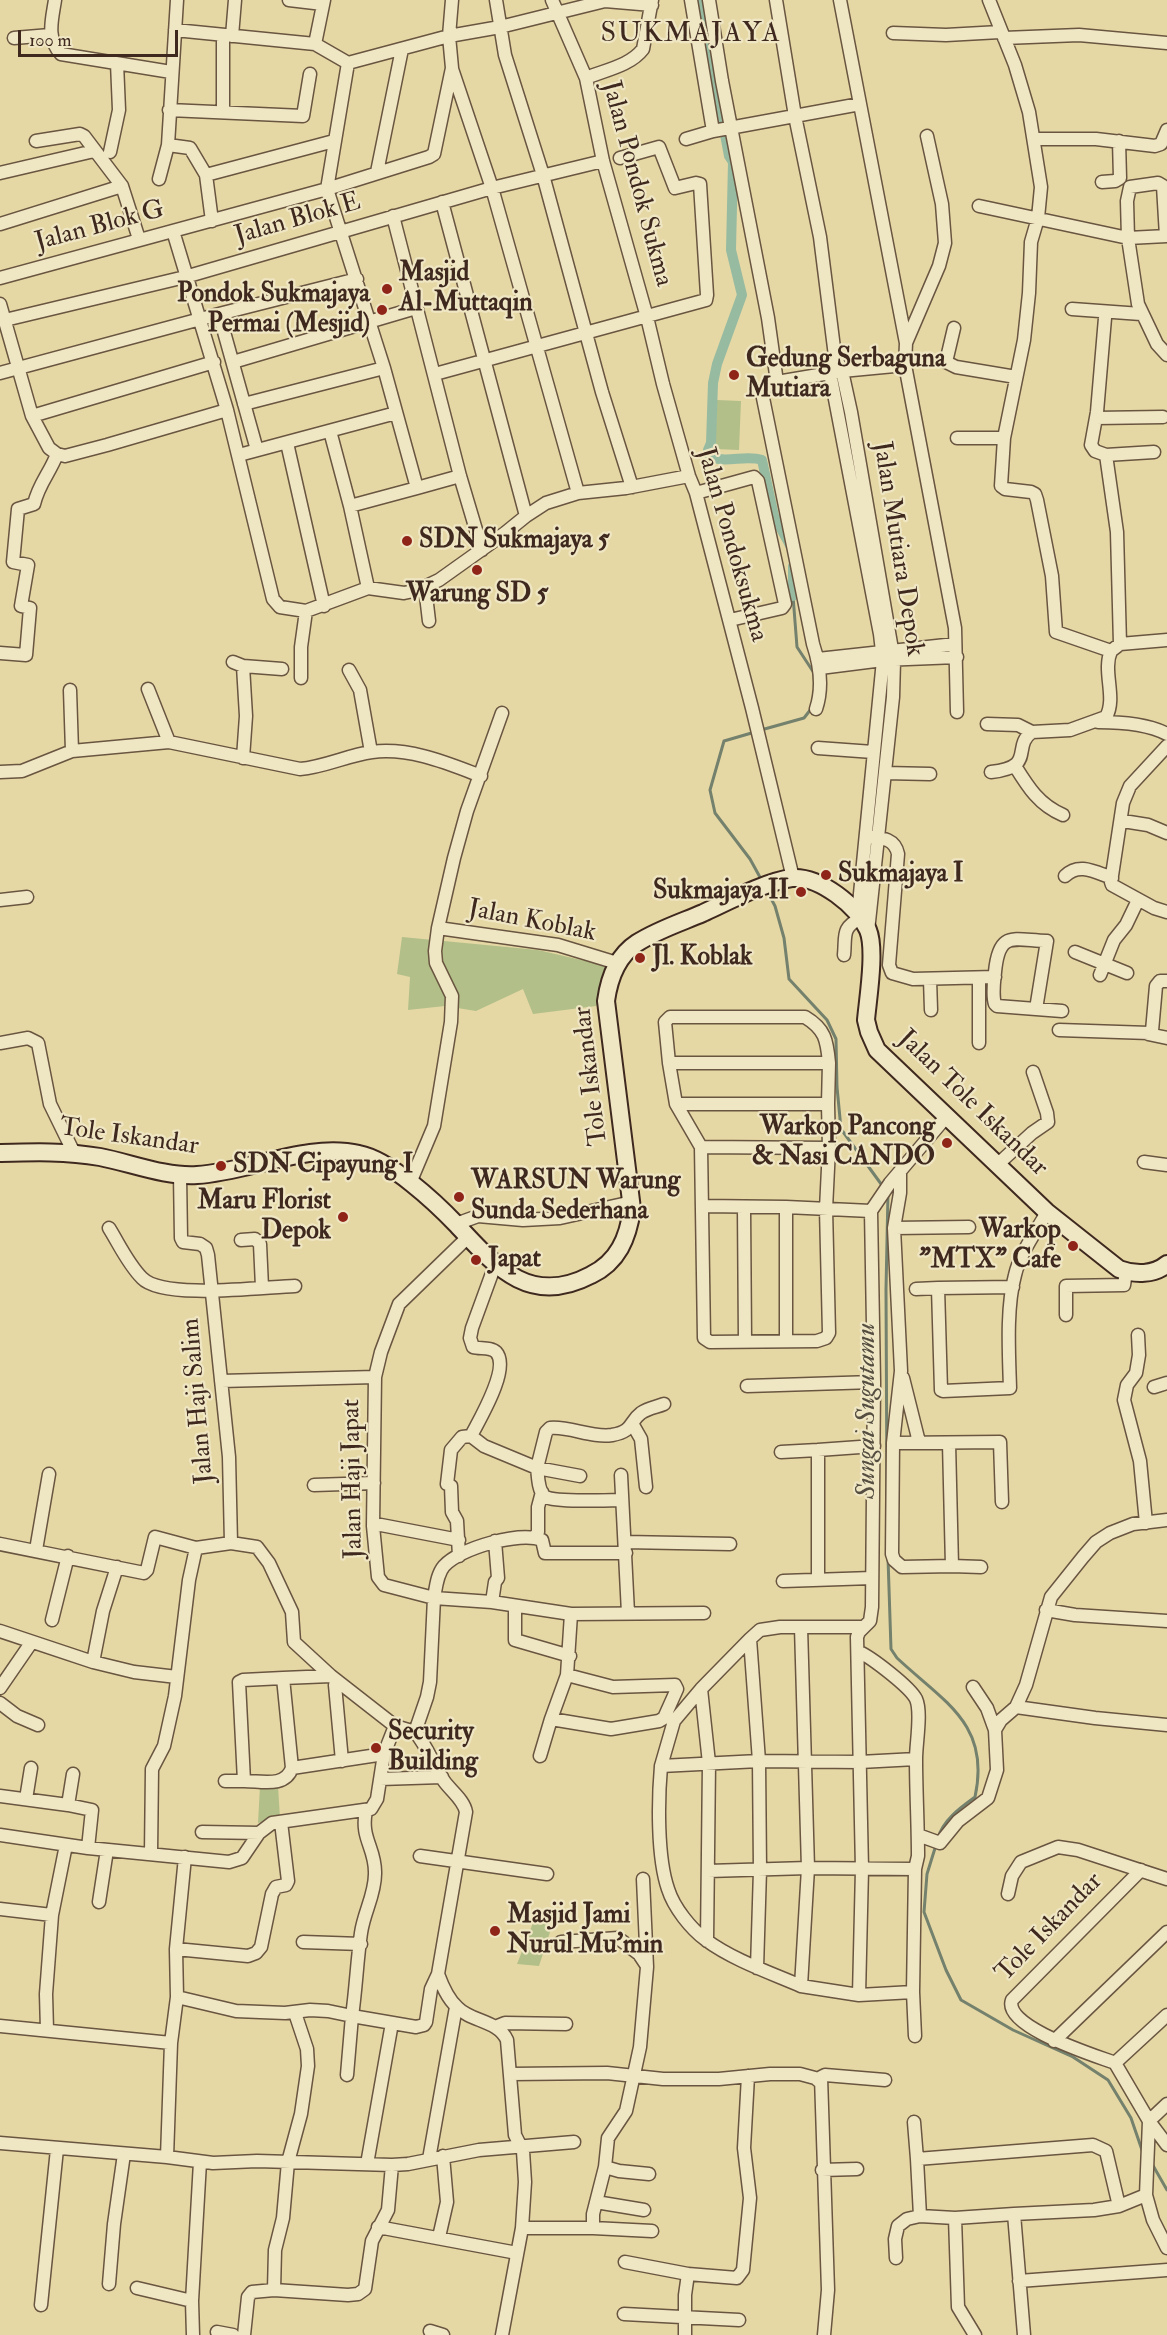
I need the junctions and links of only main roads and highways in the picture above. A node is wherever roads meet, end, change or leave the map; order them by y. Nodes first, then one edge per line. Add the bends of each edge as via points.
1 (865, 917) joint
2 (0, 1154) edge
3 (1167, 1264) edge

1 - 2 main road, Tole Iskandar via 834,893 793,878 744,895 636,943 617,963 606,1001 632,1202 631,1222 621,1249 602,1270 585,1279 552,1287 520,1282 495,1265 410,1183 381,1162 359,1154 339,1151 291,1156 236,1171 180,1175 61,1151
1 - 3 main road, Jalan Tole Iskandar via 871,944 866,1020 877,1050 1047,1212 1119,1269 1151,1273

